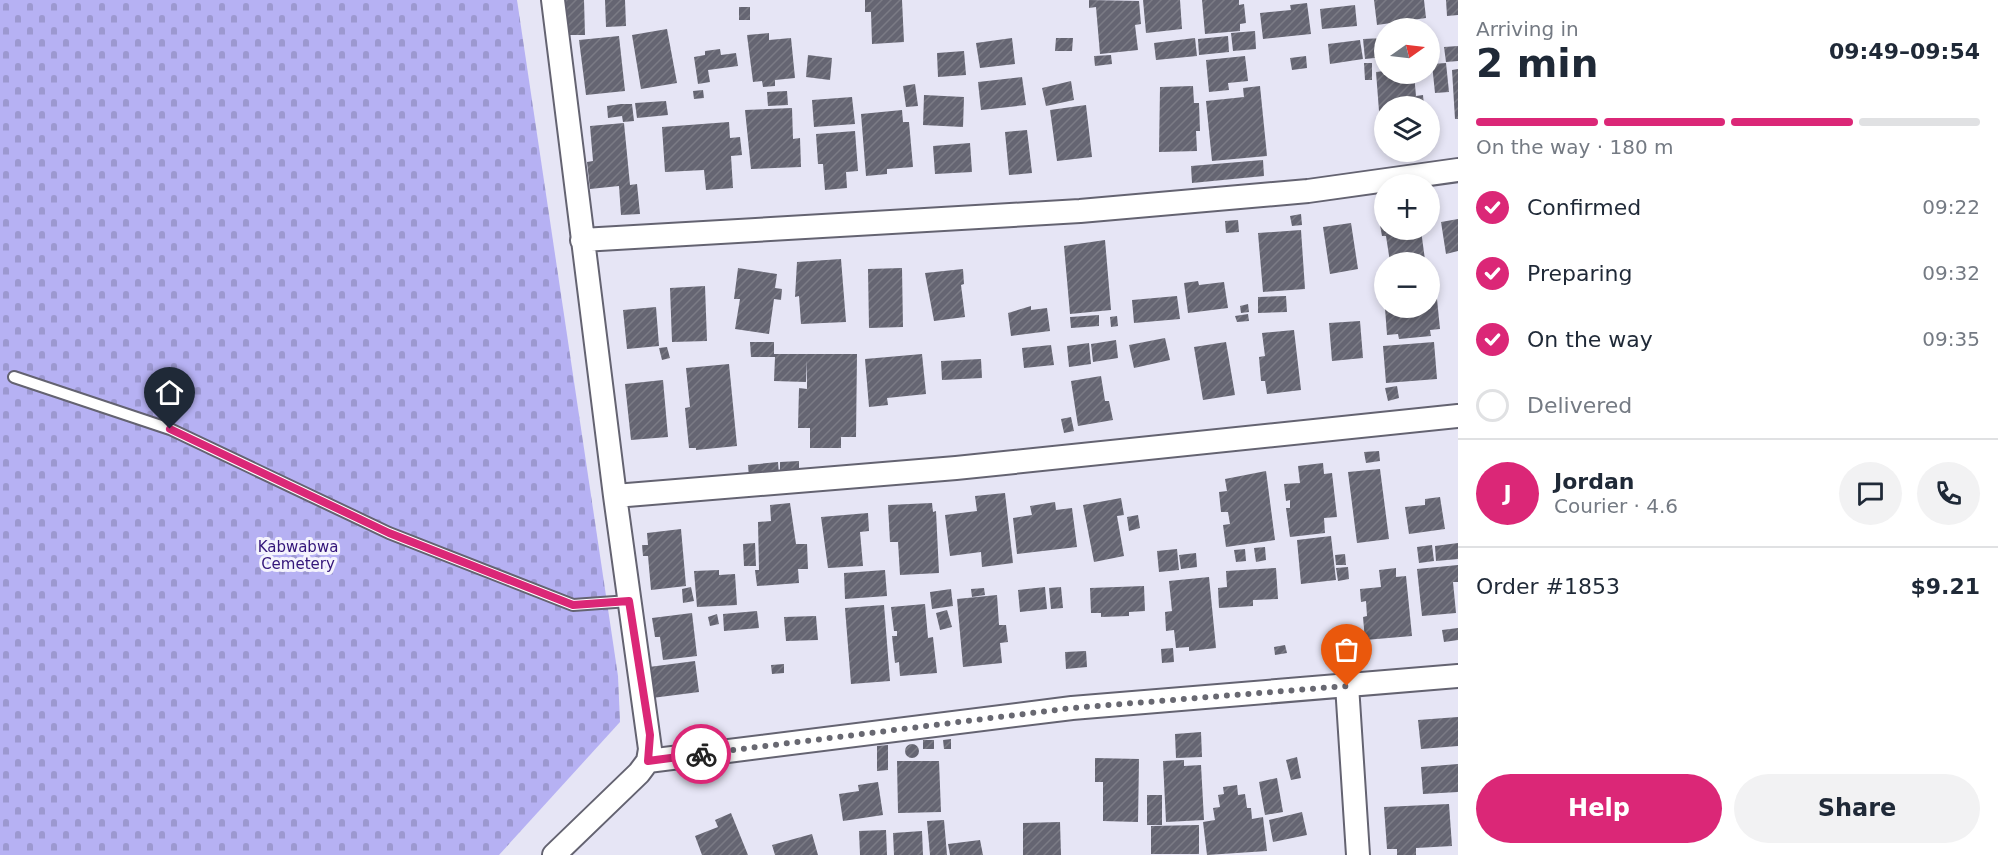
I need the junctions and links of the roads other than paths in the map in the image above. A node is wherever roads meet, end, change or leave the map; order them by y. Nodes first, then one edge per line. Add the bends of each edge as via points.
1 (553, 0) edge
2 (1458, 170) edge
3 (582, 240) junction
4 (14, 377) dead end
5 (1458, 416) edge
6 (615, 496) junction
7 (629, 601) junction
8 (1458, 676) edge
9 (1347, 686) junction
10 (648, 761) junction
11 (554, 855) edge
12 (1358, 855) edge

1 - 3 street
2 - 3 street via 1308,191 1080,210
3 - 6 street
4 - 7 lane via 170,429 389,533 573,605
5 - 6 street via 956,468
6 - 7 street
7 - 10 street via 650,735
8 - 9 street
9 - 10 street via 1072,708
9 - 12 street
10 - 11 street

